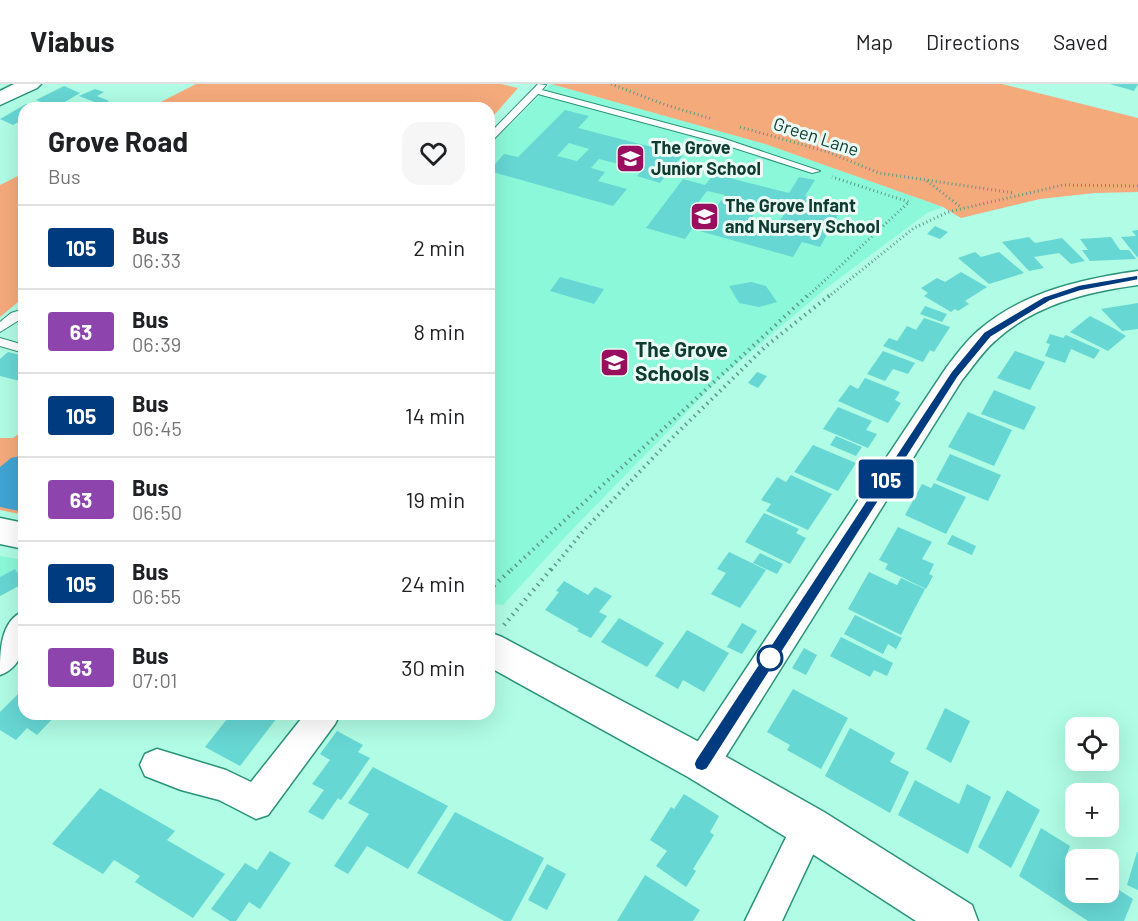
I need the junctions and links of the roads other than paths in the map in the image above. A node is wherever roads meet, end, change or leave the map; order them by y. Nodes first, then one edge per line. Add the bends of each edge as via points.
1 (30, 84) edge
2 (539, 88) edge
3 (0, 99) edge
4 (495, 133) edge
5 (815, 171) road end
6 (1138, 278) edge
7 (18, 315) edge
8 (0, 328) edge
9 (0, 342) edge
10 (18, 347) edge
11 (0, 531) edge
12 (18, 535) edge
13 (18, 634) edge
14 (495, 642) edge
15 (0, 662) edge
16 (319, 720) edge
17 (702, 764) junction
18 (157, 765) dead end
19 (810, 827) junction
20 (763, 921) edge
21 (956, 921) edge

1 - 3 street
2 - 4 lane
2 - 5 lane
6 - 17 street via 1089,286 1047,299 987,334 954,374
7 - 8 lane
9 - 10 lane
11 - 12 street
13 - 15 street
14 - 17 street
16 - 18 street via 256,803 226,786
17 - 19 street
19 - 20 street
19 - 21 street

